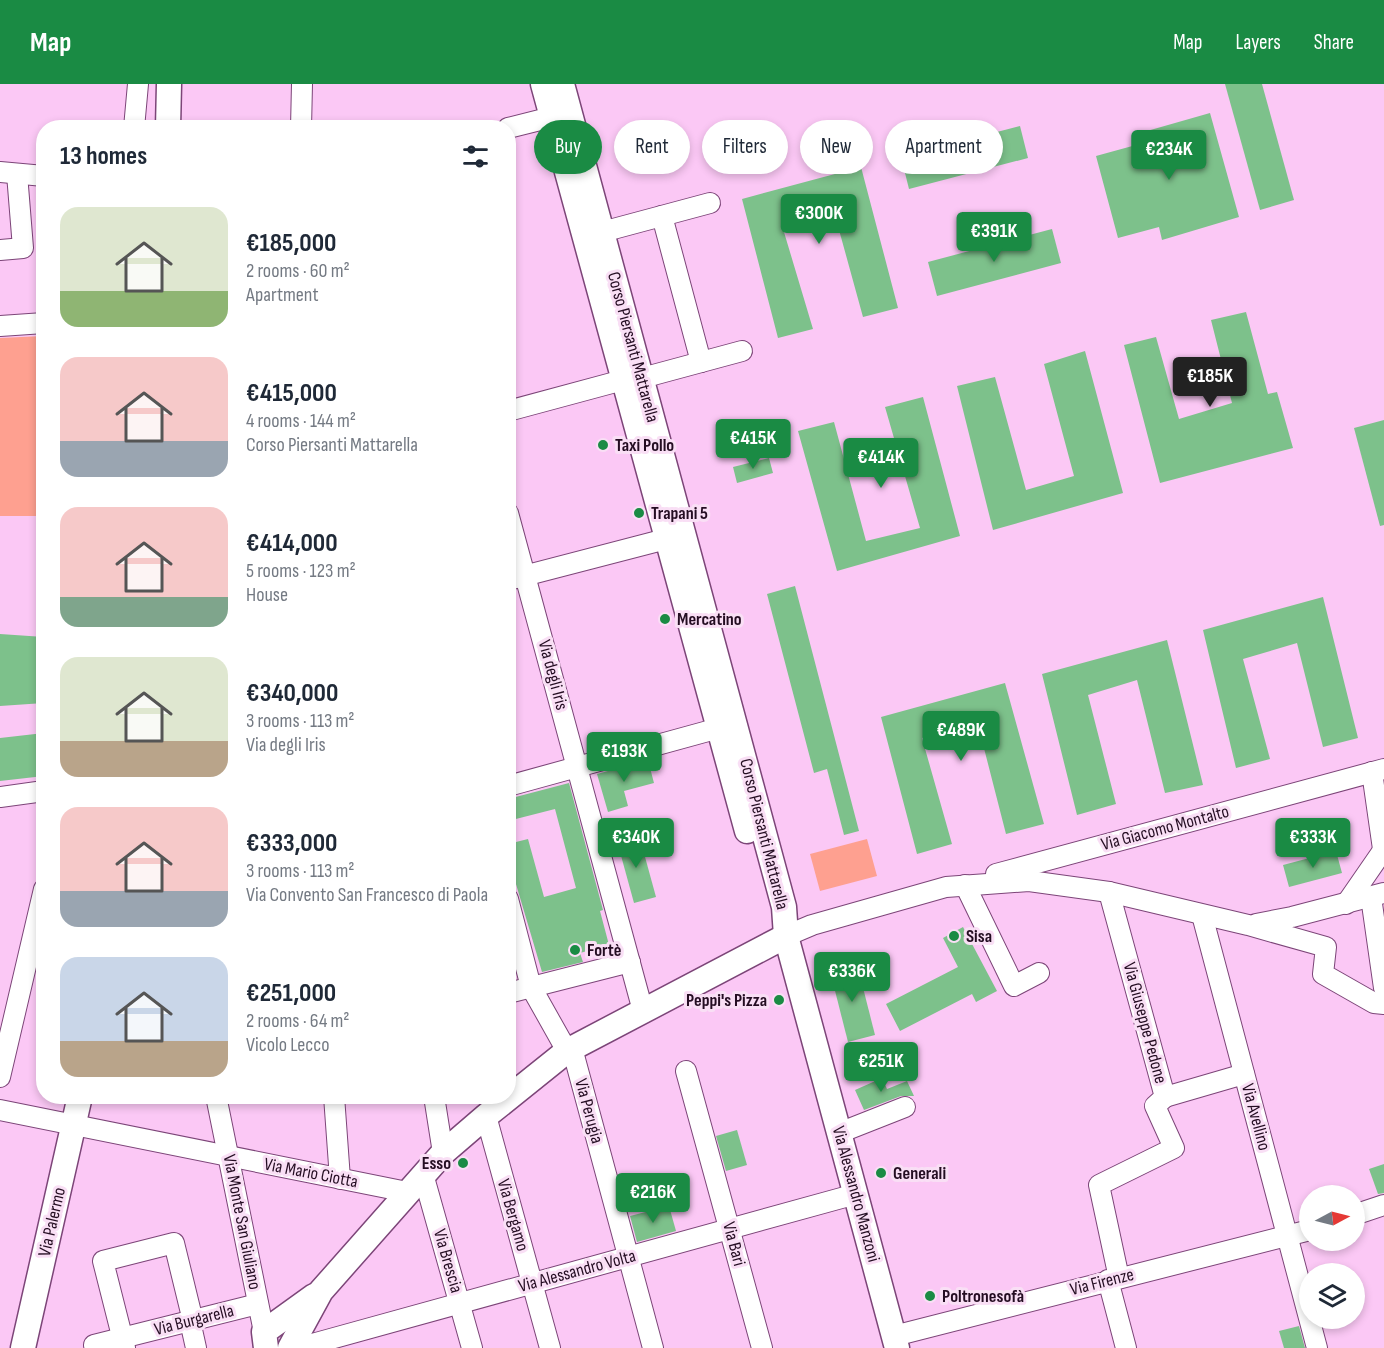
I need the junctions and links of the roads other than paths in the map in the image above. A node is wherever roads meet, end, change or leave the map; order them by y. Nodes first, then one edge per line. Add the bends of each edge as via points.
1 (138, 84) edge
2 (169, 84) edge
3 (302, 84) edge
4 (543, 84) edge
5 (562, 84) edge
6 (552, 117) junction
7 (135, 120) edge
8 (168, 120) edge
9 (301, 120) edge
10 (516, 126) edge
11 (9, 173) edge
12 (36, 175) edge
13 (710, 203) dead end
14 (662, 216) junction
15 (602, 232) junction
16 (0, 250) edge
17 (36, 324) edge
18 (0, 326) edge
19 (742, 351) dead end
20 (701, 362) junction
21 (633, 379) junction
22 (516, 409) edge
23 (666, 539) junction
24 (517, 578) edge
25 (711, 667) junction
26 (718, 728) junction
27 (578, 768) junction
28 (1378, 770) edge
29 (516, 784) edge
30 (36, 792) edge
31 (0, 797) edge
32 (1384, 849) edge
33 (955, 886) junction
34 (1109, 892) junction
35 (1377, 895) edge
36 (1346, 904) junction
37 (1202, 915) junction
38 (36, 922) edge
39 (1248, 925) junction
40 (516, 930) edge
41 (786, 936) junction
42 (630, 962) junction
43 (1039, 973) dead end
44 (531, 987) junction
45 (1384, 988) edge
46 (516, 991) edge
47 (1384, 1004) edge
48 (643, 1011) junction
49 (569, 1050) junction
50 (686, 1071) dead end
51 (1245, 1074) junction
52 (0, 1077) edge
53 (516, 1092) edge
54 (1165, 1096) junction
55 (78, 1104) edge
56 (218, 1104) edge
57 (335, 1104) edge
58 (435, 1104) edge
59 (501, 1104) edge
60 (905, 1107) dead end
61 (0, 1110) edge
62 (486, 1116) junction
63 (74, 1126) junction
64 (839, 1133) junction
65 (443, 1153) junction
66 (228, 1157) junction
67 (340, 1179) junction
68 (415, 1183) junction
69 (856, 1194) junction
70 (1384, 1206) edge
71 (1365, 1212) edge
72 (730, 1230) junction
73 (1299, 1234) edge
74 (1288, 1237) junction
75 (628, 1257) junction
76 (1114, 1279) junction
77 (532, 1283) junction
78 (321, 1291) junction
79 (460, 1303) junction
80 (258, 1304) junction
81 (191, 1321) junction
82 (265, 1340) edge
83 (349, 1341) edge
84 (896, 1342) edge
85 (123, 1343) edge
86 (94, 1345) dead end
87 (23, 1348) edge
88 (196, 1348) edge
89 (290, 1348) edge
90 (298, 1348) edge
91 (472, 1348) edge
92 (550, 1348) edge
93 (653, 1348) edge
94 (762, 1348) edge
95 (1126, 1348) edge
96 (1317, 1348) edge

1 - 7 street
2 - 8 main road
3 - 9 street
4 - 6 main road, Corso Piersanti Mattarella
5 - 15 main road, Corso Piersanti Mattarella
6 - 10 street
6 - 21 main road, Corso Piersanti Mattarella
11 - 12 street
11 - 16 street via 23,248
13 - 14 street
14 - 15 street
14 - 20 street
15 - 21 main road, Corso Piersanti Mattarella
17 - 18 street
19 - 20 street
20 - 21 street
21 - 22 street
21 - 23 main road, Corso Piersanti Mattarella
21 - 25 main road, Corso Piersanti Mattarella
23 - 24 street
23 - 25 main road, Corso Piersanti Mattarella
24 - 27 street, Via degli Iris
25 - 26 main road, Corso Piersanti Mattarella
25 - 41 main road, Corso Piersanti Mattarella via 784,907
26 - 27 street
26 - 41 main road, Corso Piersanti Mattarella via 770,915
27 - 29 street
27 - 42 street, Via degli Iris
28 - 32 street
28 - 33 street, Via Giacomo Montalto
30 - 31 street
32 - 36 street
33 - 34 street via 1029,881
33 - 41 street
33 - 43 street via 1014,986
34 - 37 street
34 - 54 street, Via Giuseppe Pedone
35 - 36 street
35 - 45 street
36 - 39 street
37 - 39 street
37 - 51 street, Via Avellino
38 - 52 street
39 - 47 street via 1326,947 1323,974 1374,1003
40 - 44 street, Via Perugia
41 - 48 main road
41 - 64 main road, Via Alessandro Manzoni
42 - 44 street
42 - 48 street, Via degli Iris
44 - 46 street
44 - 49 street, Via Perugia
48 - 49 main road
49 - 53 main road
49 - 75 street, Via Perugia
50 - 72 street, Via Bari
51 - 54 street
51 - 74 street, Via Avellino
54 - 76 street, Via Giuseppe Pedone via 1155,1106 1174,1148 1099,1185
55 - 63 main road, Via Palermo
56 - 66 street, Via Monte San Giuliano
57 - 67 street
58 - 65 street
59 - 62 main road
60 - 64 street
61 - 63 street, Via Mario Ciotta
62 - 65 main road
62 - 77 street, Via Bergamo
63 - 66 street, Via Mario Ciotta
63 - 87 main road, Via Palermo
64 - 69 main road, Via Alessandro Manzoni
65 - 68 main road
66 - 67 street, Via Mario Ciotta
66 - 80 street, Via Monte San Giuliano
67 - 68 street, Via Mario Ciotta
68 - 78 main road
68 - 79 street, Via Brescia
69 - 72 street, Via Alessandro Volta
69 - 84 main road, Via Alessandro Manzoni
70 - 71 street
72 - 75 street, Via Alessandro Volta
72 - 94 street, Via Bari
73 - 74 street, Via Firenze
74 - 76 street, Via Firenze
74 - 96 street, Via Avellino
75 - 77 street, Via Alessandro Volta
75 - 93 street, Via Perugia
76 - 84 street, Via Firenze
76 - 95 street
77 - 79 street, Via Alessandro Volta
77 - 92 street, Via Bergamo
78 - 82 main road
78 - 89 main road
79 - 83 street, Via Alessandro Volta
79 - 91 street, Via Brescia
80 - 81 street, Via Burgarella
80 - 82 street, Via Monte San Giuliano
81 - 85 street, Via Burgarella
81 - 85 street via 174,1243 103,1261
81 - 88 street
83 - 90 street, Via Alessandro Volta
85 - 86 street, Via Burgarella

